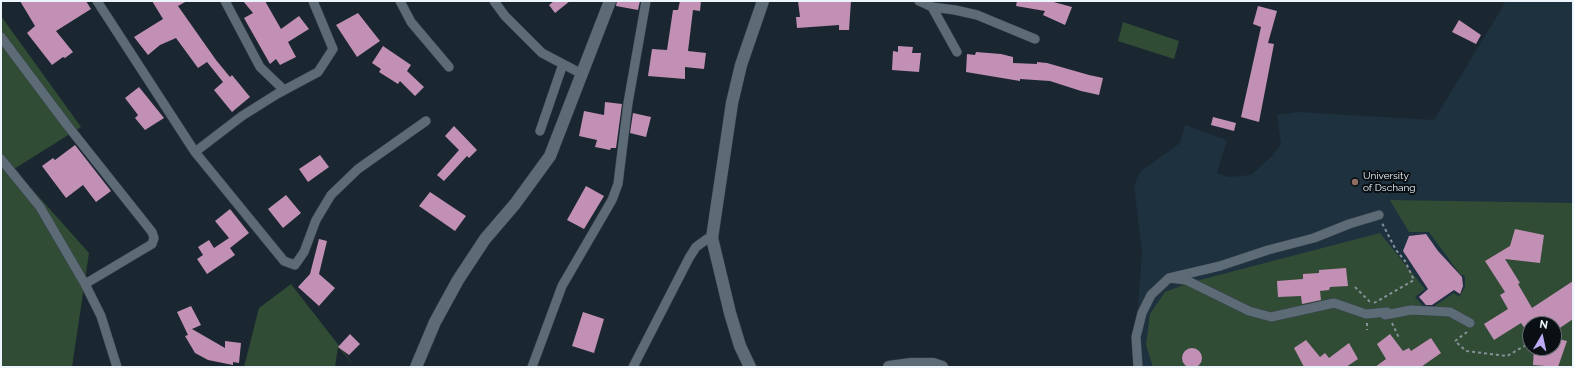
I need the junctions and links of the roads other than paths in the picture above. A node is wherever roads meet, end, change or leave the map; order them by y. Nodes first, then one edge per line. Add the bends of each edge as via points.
1 (97, 1) edge
2 (225, 1) edge
3 (313, 1) edge
4 (400, 1) edge
5 (494, 1) edge
6 (610, 1) edge
7 (646, 1) edge
8 (763, 1) edge
9 (919, 1) edge
10 (932, 8) junction
11 (1, 37) edge
12 (1035, 39) dead end
13 (957, 52) dead end
14 (563, 64) junction
15 (449, 67) dead end
16 (582, 74) junction
17 (284, 90) junction
18 (426, 121) dead end
19 (540, 131) dead end
20 (195, 152) junction
21 (1, 159) edge
22 (1379, 215) road end
23 (712, 238) junction
24 (1169, 278) junction
25 (85, 284) junction
26 (1470, 323) road end
27 (117, 367) edge
28 (416, 367) edge
29 (532, 367) edge
30 (633, 367) edge
31 (750, 367) edge
32 (889, 367) edge
33 (942, 367) edge
34 (1138, 367) edge

1 - 20 street
2 - 17 street via 260,67
3 - 17 street via 333,49 318,72
4 - 15 street via 411,22
5 - 14 street via 505,16 542,53
6 - 16 street
7 - 29 street via 628,104 618,184 612,200 562,286
8 - 23 street via 741,65 732,103
9 - 10 street
10 - 12 street via 977,15
10 - 13 street
11 - 25 street via 152,232 152,244
14 - 16 street
14 - 19 street
16 - 28 street via 550,156 515,204 485,239 458,280 435,322
17 - 20 street via 242,116
18 - 20 street via 358,169 331,195 316,220 304,252 295,265 284,261
21 - 25 street via 40,207
22 - 24 street via 1314,238
23 - 30 street via 696,246
23 - 31 street via 730,313 740,346
24 - 26 street via 1186,280 1249,311 1271,317 1334,303 1366,314 1387,312 1386,315 1410,310 1450,312
24 - 34 street via 1151,295 1142,313 1136,338
25 - 27 street via 101,316
32 - 33 street via 911,364 933,364

